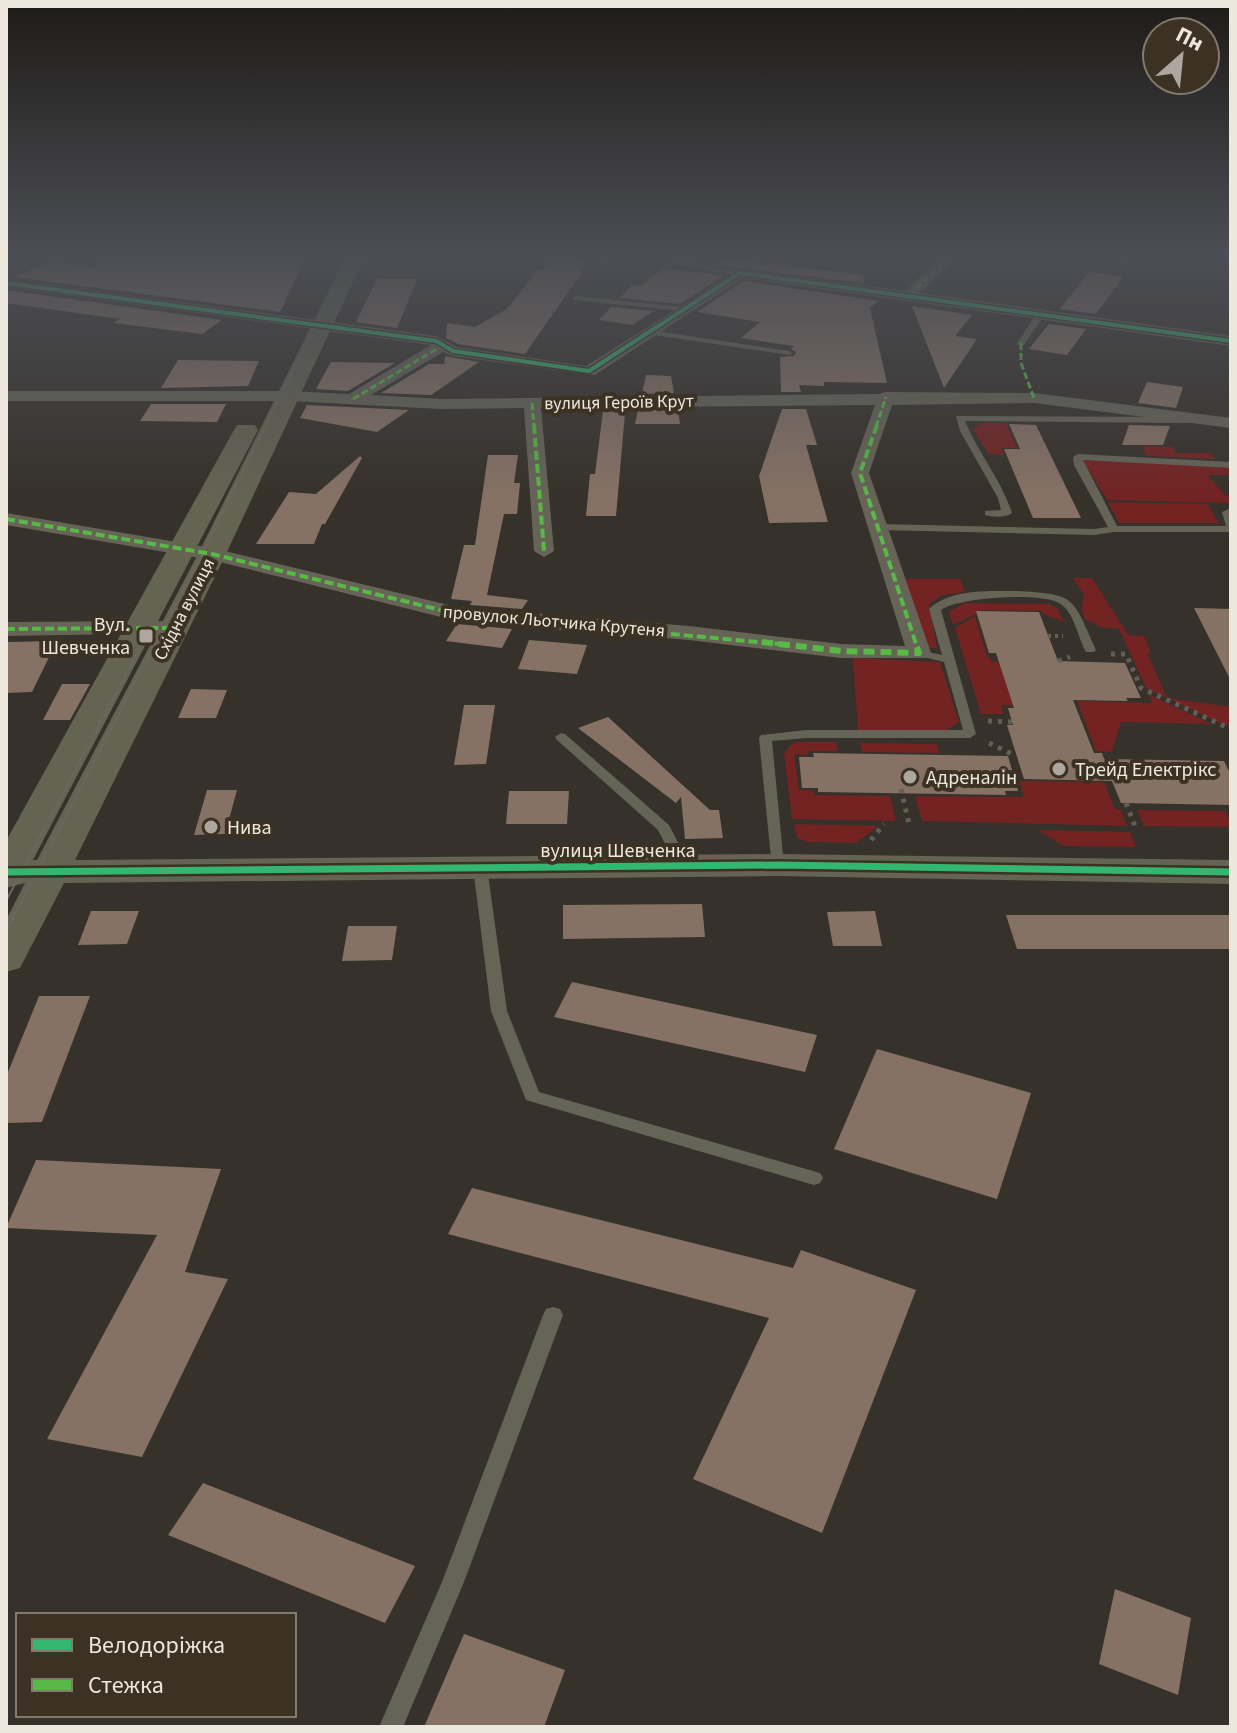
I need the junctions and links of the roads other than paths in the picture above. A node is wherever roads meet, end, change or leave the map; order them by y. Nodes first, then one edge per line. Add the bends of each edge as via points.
1 (305, 337) edge
2 (404, 337) edge
3 (642, 337) edge
4 (682, 337) edge
5 (1025, 337) edge
6 (1202, 337) edge
7 (1231, 341) edge
8 (1021, 343) dead end
9 (443, 345) junction
10 (789, 353) dead end
11 (6, 396) edge
12 (277, 396) junction
13 (886, 397) junction
14 (952, 398) junction
15 (353, 399) junction
16 (532, 403) junction
17 (959, 418) junction
18 (1195, 420) junction
19 (1231, 423) edge
20 (1231, 465) edge
21 (1231, 511) edge
22 (989, 513) dead end
23 (6, 519) edge
24 (879, 527) junction
25 (1231, 528) edge
26 (1114, 529) junction
27 (181, 551) junction
28 (544, 551) dead end
29 (212, 554) junction
30 (139, 627) junction
31 (174, 628) junction
32 (6, 629) edge
33 (1090, 650) dead end
34 (919, 653) junction
35 (949, 660) junction
36 (561, 737) dead end
37 (777, 865) junction
38 (683, 866) junction
39 (480, 867) junction
40 (50, 871) junction
41 (1231, 872) edge
42 (7, 873) edge
43 (6, 959) edge
44 (814, 1178) dead end
45 (553, 1315) dead end
46 (391, 1727) edge

1 - 12 street, Східна вулиця
2 - 9 street
3 - 9 street via 589,371 453,351
4 - 10 lane
5 - 8 lane
6 - 7 street
9 - 15 street
11 - 12 street, вулиця Героїв Крут
12 - 15 street, вулиця Героїв Крут
12 - 27 street, Східна вулиця
12 - 29 street, Східна вулиця
13 - 14 street, вулиця Героїв Крут
13 - 16 street, вулиця Героїв Крут
13 - 24 street via 860,473
14 - 17 lane
14 - 18 street, вулиця Героїв Крут via 1034,398
15 - 16 street, вулиця Героїв Крут
16 - 28 street
17 - 18 lane
17 - 22 lane via 968,443 987,463 1003,494 1007,513
18 - 19 street, вулиця Героїв Крут
20 - 26 lane via 1078,457
21 - 25 lane
23 - 27 street, провулок Льотчика Крутеня
24 - 26 lane
24 - 34 street
25 - 26 lane
27 - 29 street, провулок Льотчика Крутеня
27 - 30 street, Східна вулиця
29 - 31 street, Східна вулиця
29 - 34 street, провулок Льотчика Крутеня via 457,614 841,651
30 - 31 street
30 - 32 street
30 - 42 street, Східна вулиця
31 - 40 street, Східна вулиця
33 - 35 lane via 1072,608 1061,599 963,596 942,601 935,609
34 - 35 lane
35 - 37 lane via 970,734 765,738
36 - 38 lane via 664,828
37 - 38 street, вулиця Шевченка
37 - 41 street, вулиця Шевченка
38 - 39 street, вулиця Шевченка
39 - 40 street, вулиця Шевченка
39 - 44 lane via 499,1011 532,1096
40 - 42 street, вулиця Шевченка
40 - 43 street, Східна вулиця
45 - 46 lane via 453,1582

